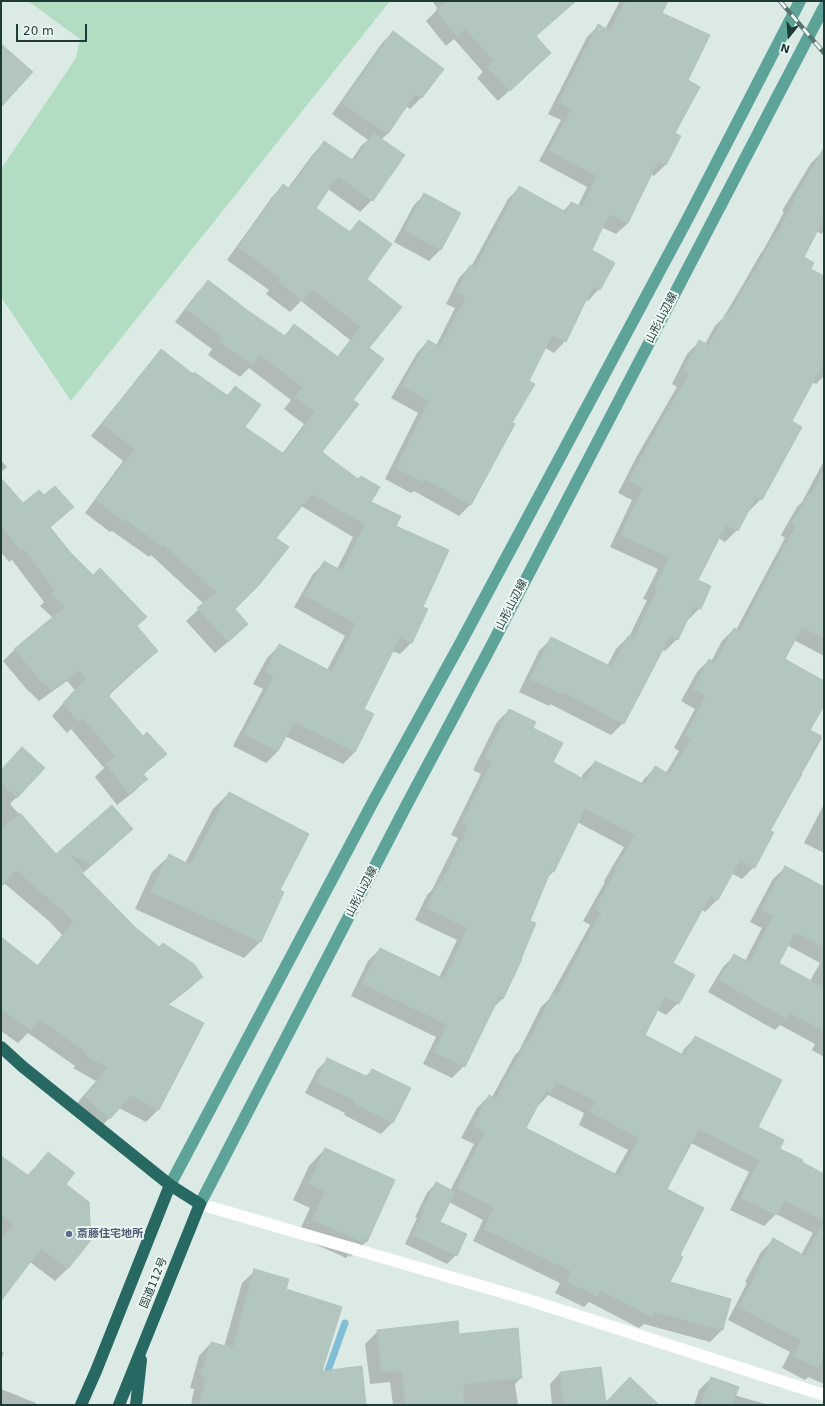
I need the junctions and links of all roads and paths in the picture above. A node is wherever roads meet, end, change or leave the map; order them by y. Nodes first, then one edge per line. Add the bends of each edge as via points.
1 (800, 1) edge
2 (824, 7) edge
3 (1, 1047) edge
4 (170, 1185) junction
5 (200, 1204) junction
6 (143, 1345) junction
7 (824, 1395) edge
8 (81, 1405) edge
9 (119, 1405) edge
10 (136, 1405) edge

1 - 4 main road via 687,220
2 - 5 main road, 山形山辺線
3 - 4 highway
4 - 5 highway
4 - 8 highway, 国道112号
5 - 6 highway, 国道112号
5 - 7 street via 529,1300
6 - 9 highway, 国道112号
6 - 10 highway

